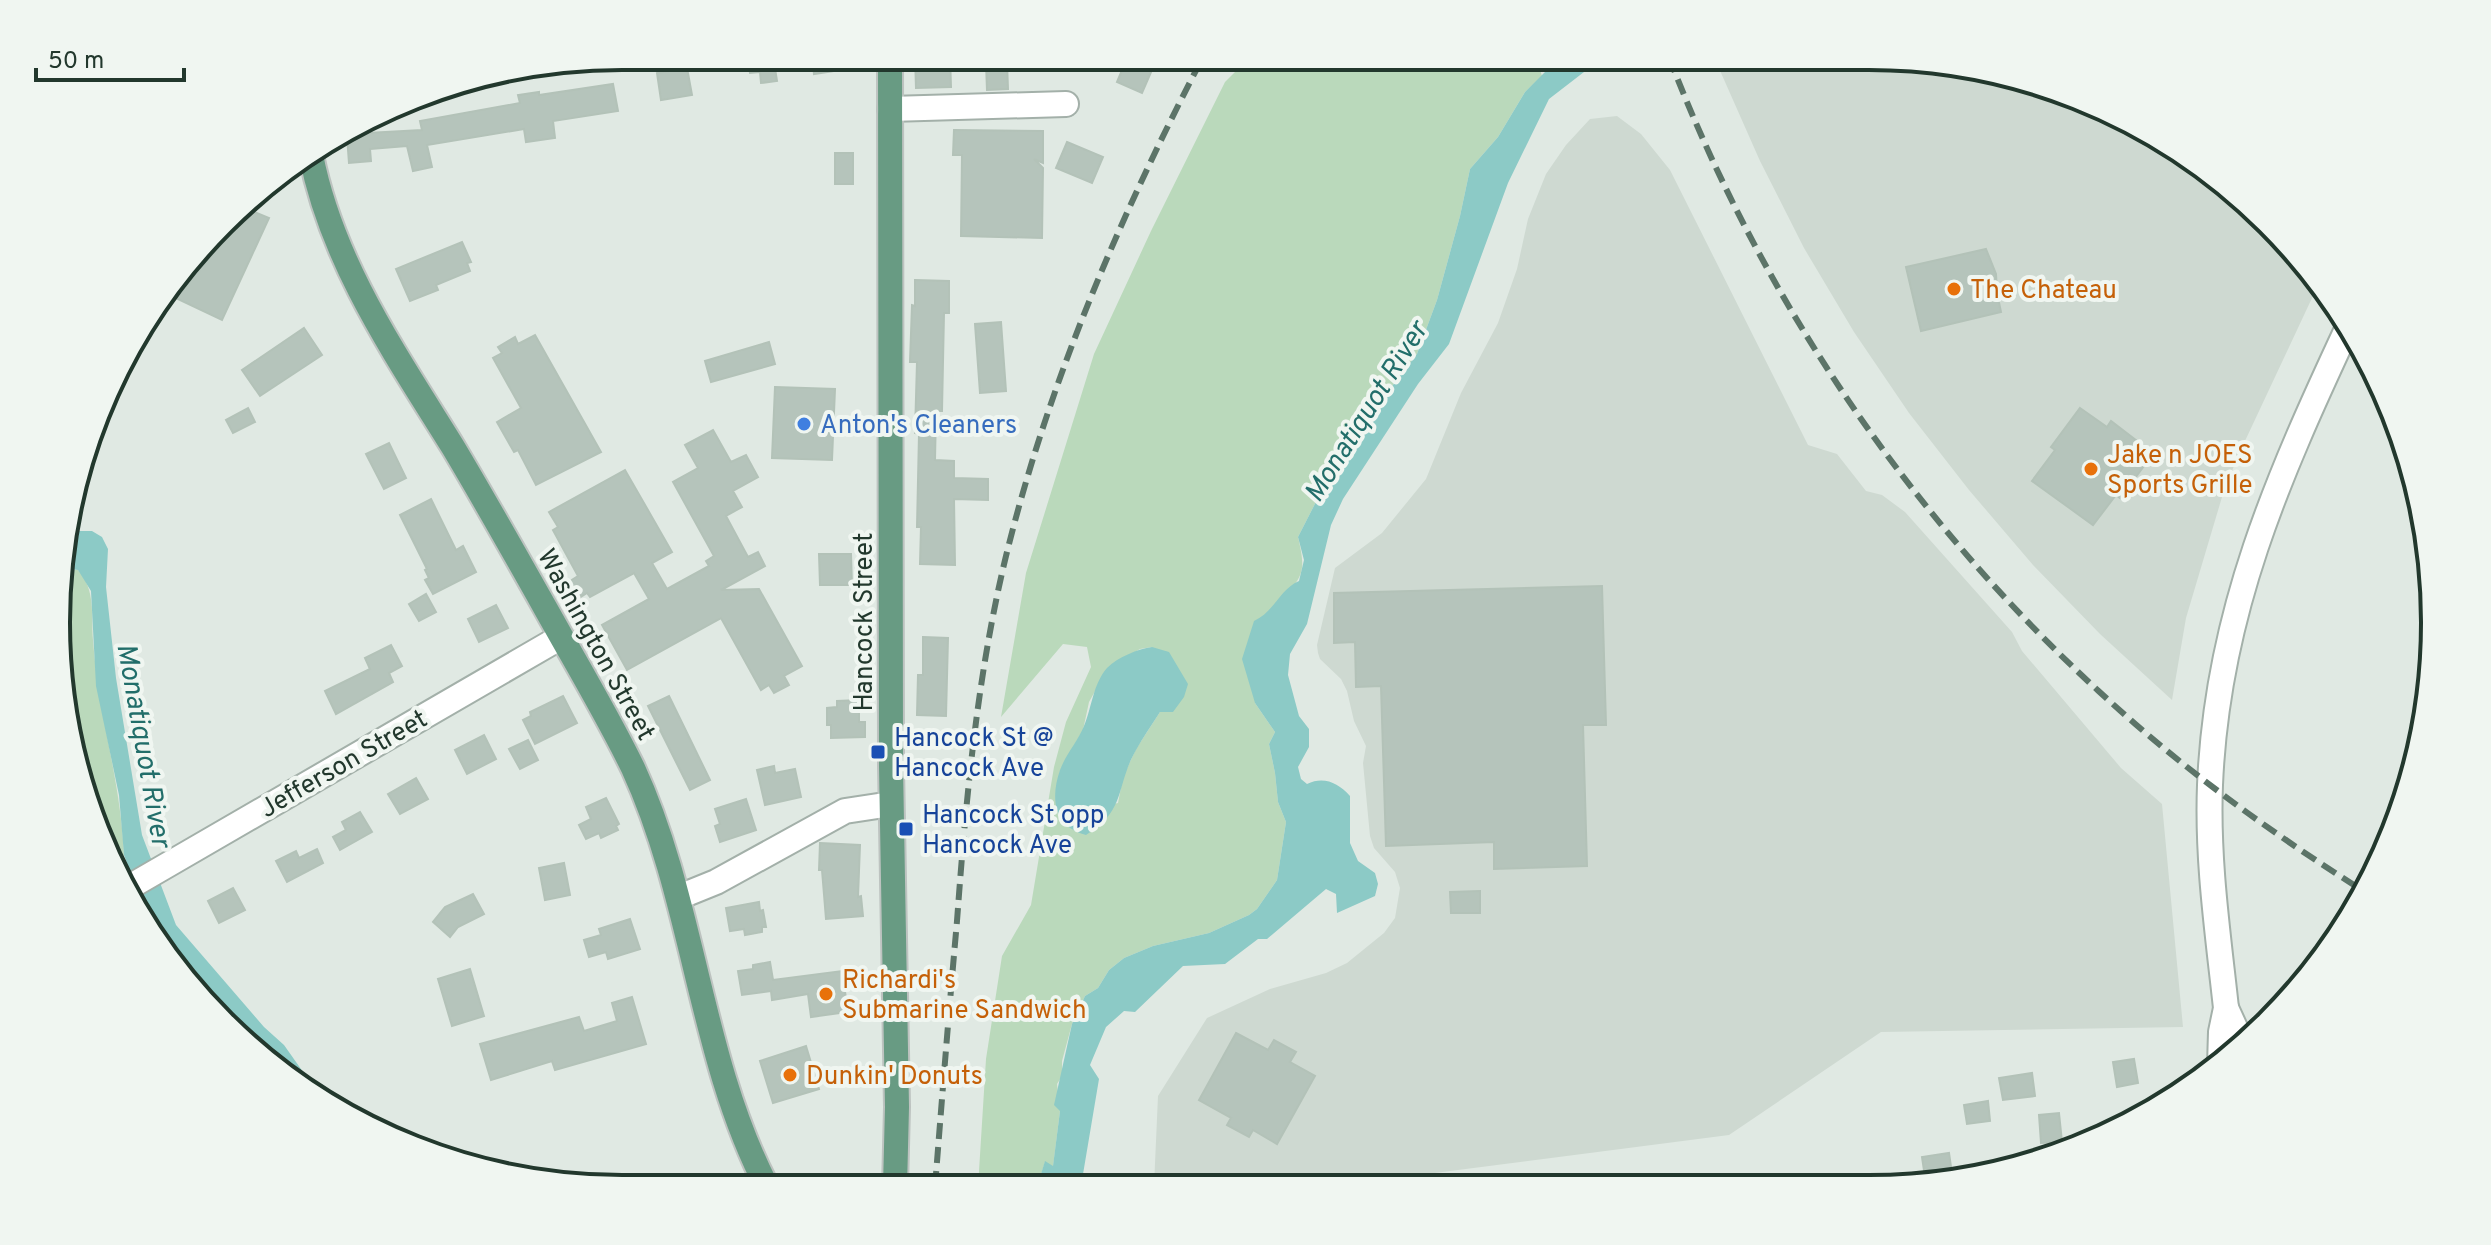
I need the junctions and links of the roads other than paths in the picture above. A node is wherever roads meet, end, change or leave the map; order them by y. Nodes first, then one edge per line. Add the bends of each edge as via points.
1 (890, 70) edge
2 (1066, 104) dead end
3 (890, 109) junction
4 (314, 165) edge
5 (2343, 339) edge
6 (561, 637) junction
7 (891, 804) junction
8 (136, 883) edge
9 (679, 897) junction
10 (2226, 1008) junction
11 (2238, 1034) edge
12 (2221, 1048) edge
13 (762, 1175) edge
14 (895, 1175) edge

1 - 3 main road, Hancock Street
2 - 3 street
3 - 7 main road, Hancock Street
4 - 6 main road, Washington Street via 328,217 364,298
5 - 10 street via 2278,482 2228,644 2212,753 2210,819
6 - 8 street, Jefferson Street
6 - 9 main road, Washington Street via 634,771
7 - 9 street via 845,811
7 - 14 main road, Hancock Street
9 - 13 main road, Washington Street via 728,1091
10 - 11 street
10 - 12 street

